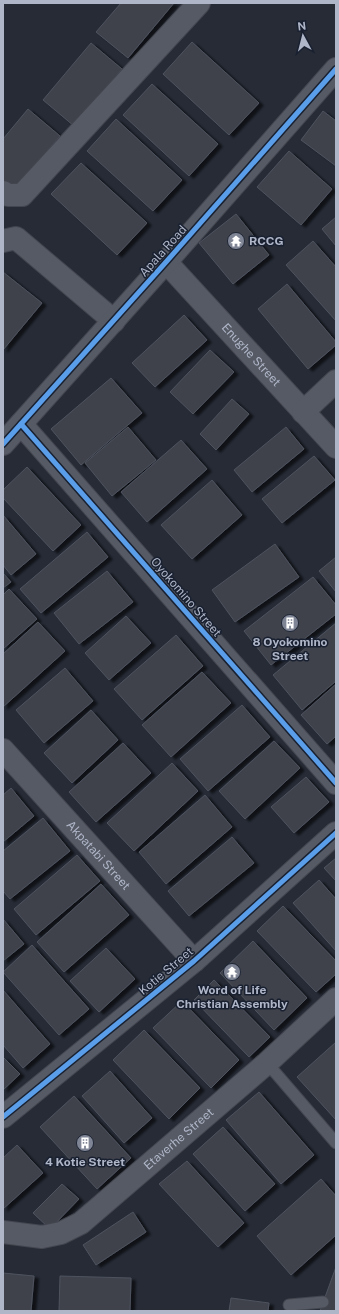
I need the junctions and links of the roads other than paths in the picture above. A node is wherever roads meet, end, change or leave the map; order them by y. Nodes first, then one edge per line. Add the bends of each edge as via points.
1 (199, 3) edge
2 (336, 69) edge
3 (3, 192) edge
4 (3, 241) edge
5 (166, 262) junction
6 (114, 321) junction
7 (336, 381) edge
8 (303, 412) junction
9 (21, 424) junction
10 (3, 444) edge
11 (336, 448) edge
12 (3, 750) edge
13 (336, 783) edge
14 (336, 833) edge
15 (194, 961) junction
16 (336, 999) edge
17 (267, 1063) junction
18 (3, 1117) edge
19 (336, 1143) edge
20 (3, 1232) edge
21 (323, 1302) dead end
22 (289, 1304) dead end

1 - 3 street via 22,195 8,195
2 - 5 street, Apala Road
4 - 6 street via 16,238
5 - 6 street, Apala Road
5 - 8 street, Enughe Street
6 - 9 street, Apala Road
7 - 8 street
8 - 11 street, Enughe Street
9 - 10 street, Apala Road
9 - 13 street, Oyokomino Street
12 - 15 street, Akpatabi Street
14 - 15 street, Kotie Street
15 - 18 street, Kotie Street
16 - 17 street, Etaverhe Street
17 - 19 lane
17 - 20 street, Etaverhe Street via 81,1223 62,1233 42,1237
21 - 22 lane

